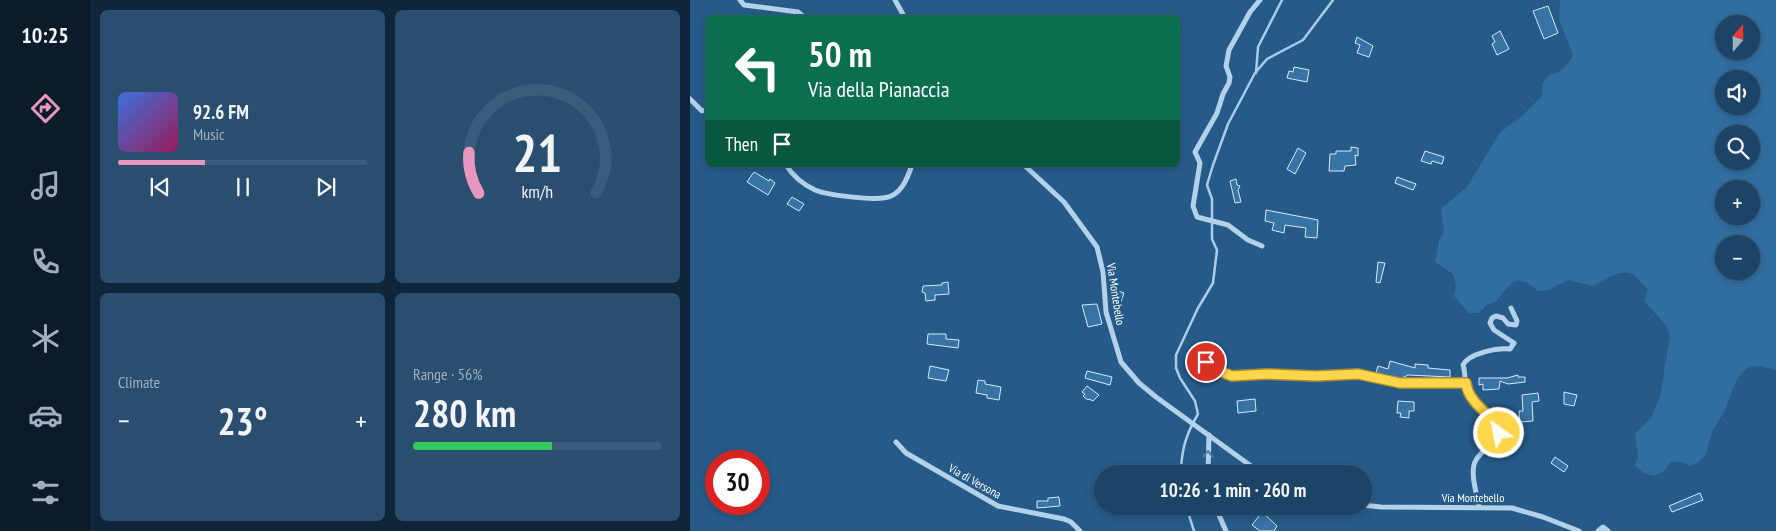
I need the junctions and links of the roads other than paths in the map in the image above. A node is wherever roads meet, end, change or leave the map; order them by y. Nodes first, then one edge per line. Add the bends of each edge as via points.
1 (740, 0) edge
2 (895, 0) edge
3 (1260, 0) edge
4 (802, 15) edge
5 (903, 15) edge
6 (690, 98) edge
7 (705, 110) edge
8 (788, 167) edge
9 (911, 167) edge
10 (1026, 167) edge
11 (1262, 246) dead end
12 (1511, 308) dead end
13 (1206, 362) dead end
14 (1466, 383) junction
15 (1209, 435) junction
16 (896, 442) dead end
17 (1208, 465) edge
18 (1250, 465) edge
19 (1372, 506) edge
20 (1479, 507) junction
21 (1219, 515) edge
22 (1080, 531) edge
23 (1226, 531) edge
24 (1579, 531) edge
25 (1598, 531) edge
26 (1608, 531) edge

1 - 4 street via 744,5
2 - 5 street
3 - 11 street via 1229,50 1226,66 1229,83 1195,152 1200,163 1193,206 1197,217 1234,228 1248,240
6 - 7 street
8 - 9 street via 802,183 816,191 874,198 892,196 907,181
10 - 15 street, Via Montebello via 1064,202 1097,247 1103,272 1106,312 1121,362 1145,388
12 - 14 street via 1516,325 1496,316 1490,323 1513,345 1510,349 1493,349 1464,361
13 - 14 street via 1232,376 1358,374 1400,383
14 - 20 street via 1467,392 1499,425 1496,441 1476,460 1473,468
17 -> 15 street
15 - 18 street, Via Montebello
16 - 22 street, Via di Versona via 906,453 998,506 1072,522
19 - 20 street, Via Montebello
20 - 24 street, Via Montebello via 1512,508
21 - 23 street
25 - 26 street via 1603,527

